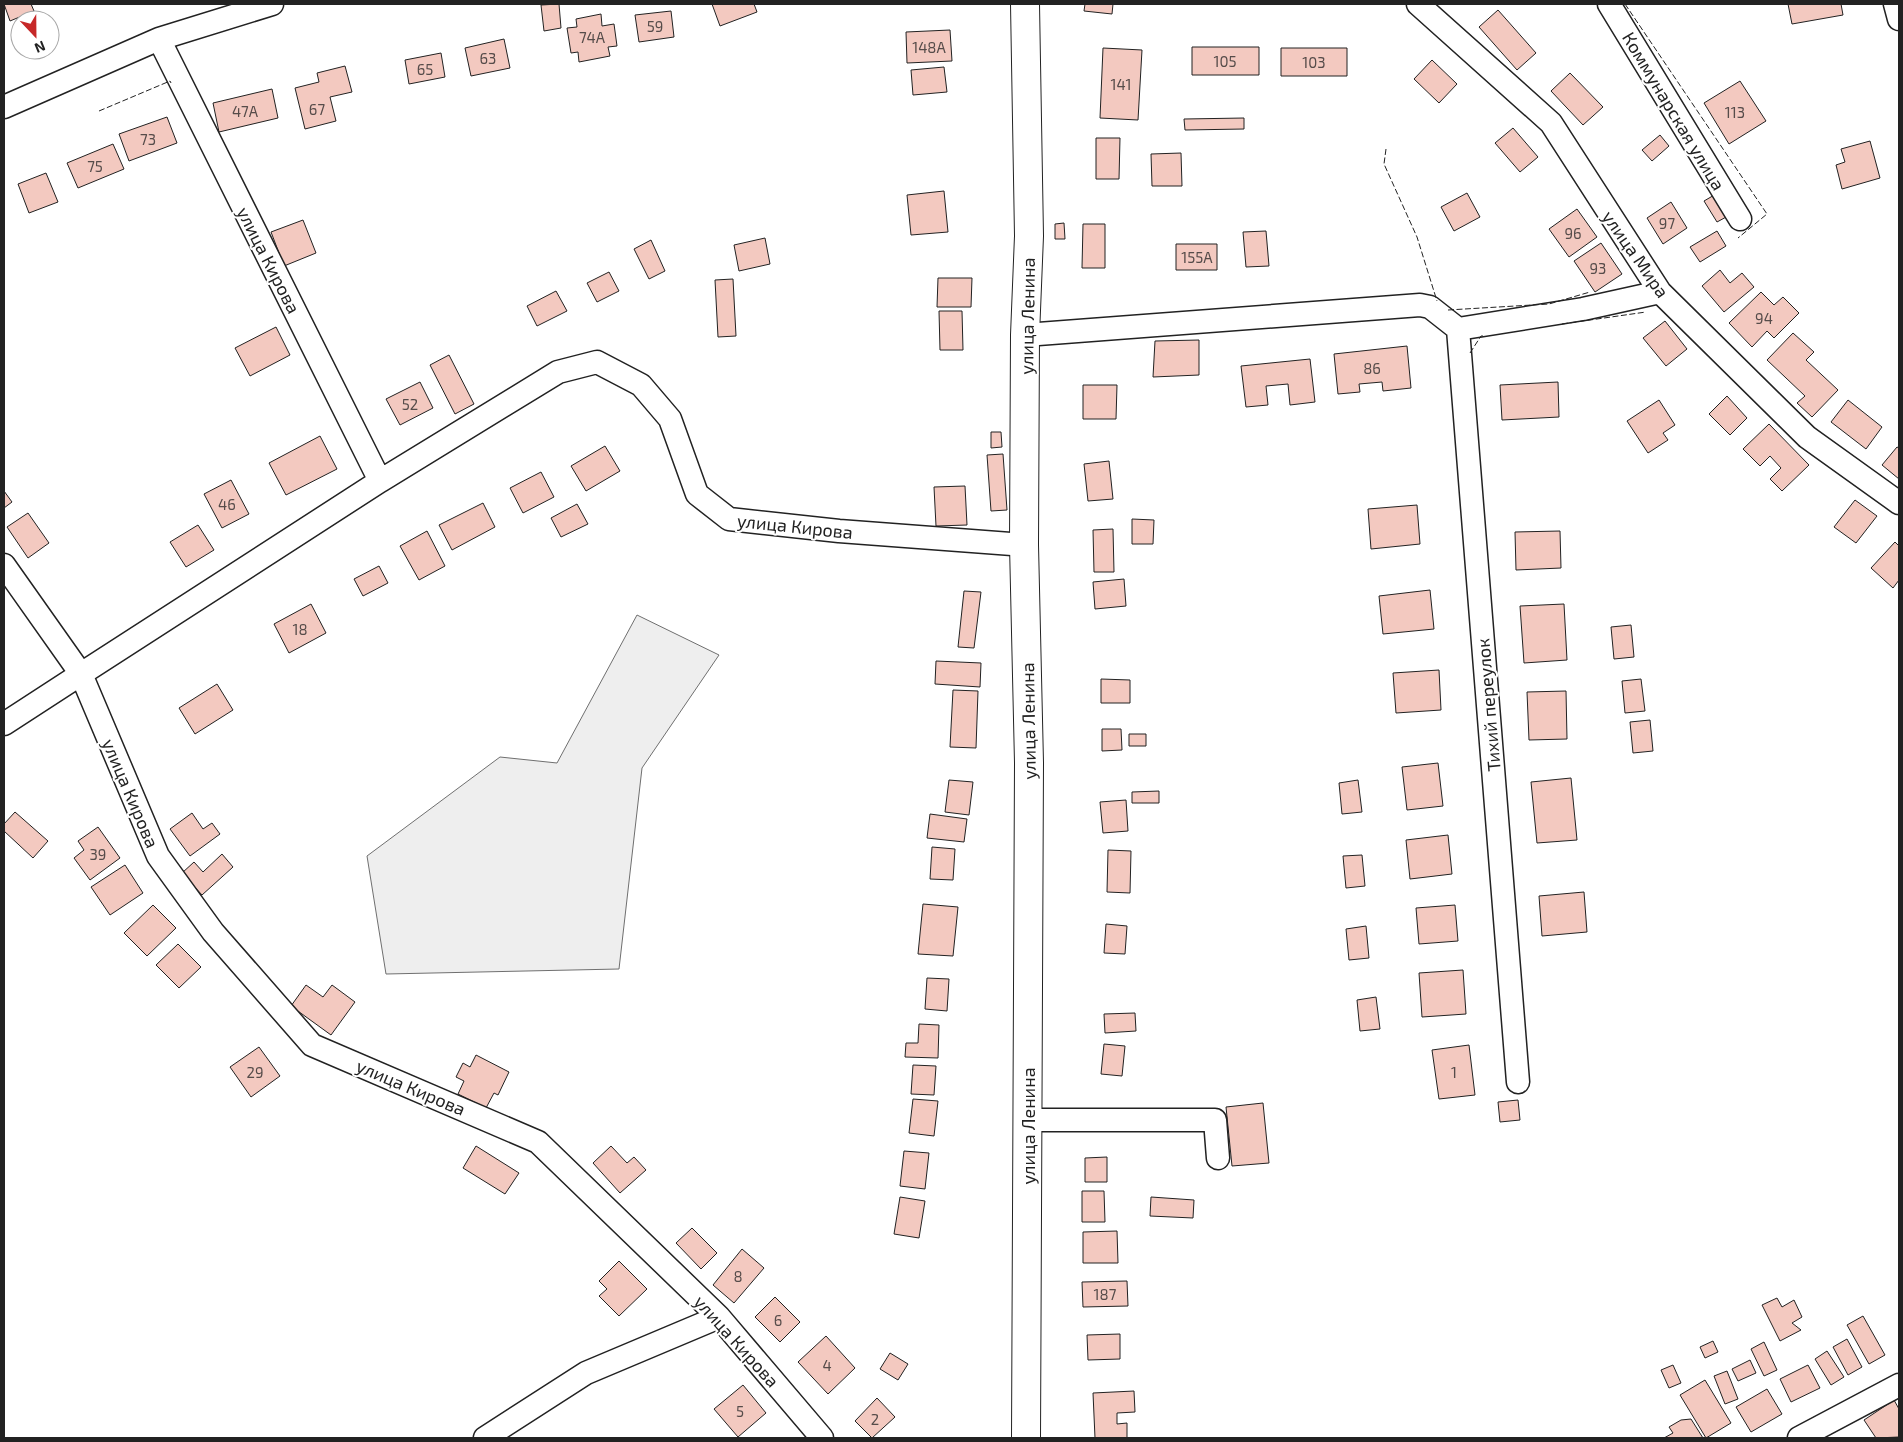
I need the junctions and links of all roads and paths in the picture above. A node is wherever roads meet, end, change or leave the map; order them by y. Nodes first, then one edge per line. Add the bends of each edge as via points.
1 (272, 4) edge
2 (1025, 4) edge
3 (1418, 4) edge
4 (1609, 4) edge
5 (1896, 4) edge
6 (1899, 19) edge
7 (159, 39) junction
8 (4, 107) edge
9 (1740, 219) dead end
10 (1660, 292) junction
11 (1458, 329) junction
12 (1025, 335) junction
13 (380, 481) junction
14 (1899, 503) edge
15 (1024, 544) junction
16 (4, 565) edge
17 (80, 674) junction
18 (4, 724) edge
19 (1518, 1082) dead end
20 (1028, 1120) junction
21 (1218, 1158) dead end
22 (719, 1317) junction
23 (1899, 1385) edge
24 (485, 1438) edge
25 (822, 1438) edge
26 (1026, 1438) edge
27 (1799, 1438) edge

1 - 7 street
2 - 12 main road, улица Ленина via 1029,236
3 - 10 street, улица Мира via 1551,123
4 - 9 street, Коммунарская улица
5 - 6 street
7 - 8 street
7 - 13 street, улица Кирова
10 - 11 street via 1583,309
10 - 14 street, улица Мира via 1808,438
11 - 12 street via 1437,312 1420,306
11 - 19 street, Тихий переулок
12 - 15 main road, улица Ленина
13 - 15 street, улица Кирова via 558,372 597,362 641,385 670,419 697,494 729,519 839,531
13 - 17 street, улица Кирова
15 - 20 main road, улица Ленина via 1029,763
16 - 17 street, улица Кирова
17 - 18 street, улица Кирова
17 - 22 street, улица Кирова via 158,856 213,932 312,1045 538,1142
20 - 21 street via 1215,1120
20 - 26 main road, улица Ленина
22 - 24 street via 586,1373
22 - 25 street, улица Кирова
23 - 27 street

